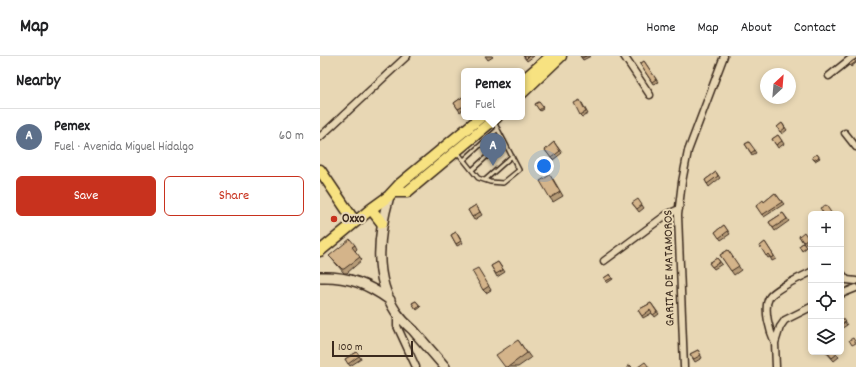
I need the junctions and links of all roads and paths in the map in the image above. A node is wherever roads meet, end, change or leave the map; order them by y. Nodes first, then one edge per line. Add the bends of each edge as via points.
1 (407, 56) edge
2 (624, 56) edge
3 (724, 56) edge
4 (854, 56) edge
5 (557, 57) edge
6 (829, 76) dead end
7 (525, 79) edge
8 (525, 90) edge
9 (650, 95) dead end
10 (477, 120) edge
11 (495, 121) edge
12 (845, 133) dead end
13 (320, 137) edge
14 (504, 141) junction
15 (450, 143) junction
16 (856, 147) edge
17 (457, 152) junction
18 (512, 156) junction
19 (465, 159) junction
20 (320, 170) edge
21 (472, 170) junction
22 (485, 180) junction
23 (391, 194) junction
24 (371, 209) junction
25 (679, 209) junction
26 (355, 222) junction
27 (382, 223) junction
28 (320, 251) edge
29 (604, 261) dead end
30 (808, 274) edge
31 (844, 276) edge
32 (320, 278) edge
33 (856, 281) edge
34 (856, 288) edge
35 (844, 293) edge
36 (390, 300) junction
37 (808, 308) edge
38 (397, 313) junction
39 (775, 340) junction
40 (416, 367) edge
41 (446, 367) edge
42 (684, 367) edge
43 (776, 367) edge

1 - 13 street
2 - 9 street
3 - 25 street, GARITA DE MATAMOROS via 688,151
4 - 6 street
5 - 7 main road
5 - 8 main road
10 - 15 main road
11 - 14 lane
11 - 17 main road
11 - 19 lane
12 - 16 street
14 - 18 lane
14 - 21 lane
15 - 17 lane
15 - 23 main road
17 - 19 lane
17 - 23 main road via 407,192
18 - 22 lane
18 - 22 lane via 519,170 503,183
19 - 21 lane
20 - 26 main road
21 - 22 lane via 478,178
23 - 24 main road
23 - 27 main road
24 - 26 main road
24 - 27 main road
25 - 29 street
25 - 42 street, GARITA DE MATAMOROS
26 - 28 main road
27 - 36 main road via 380,264
30 - 39 street via 770,297 767,315 770,333
31 - 33 street via 847,280
32 - 36 main road via 340,278 363,284
34 - 35 street
36 - 38 main road
37 - 39 street via 785,320
38 - 40 street via 397,326
38 - 41 main road
39 - 43 street

